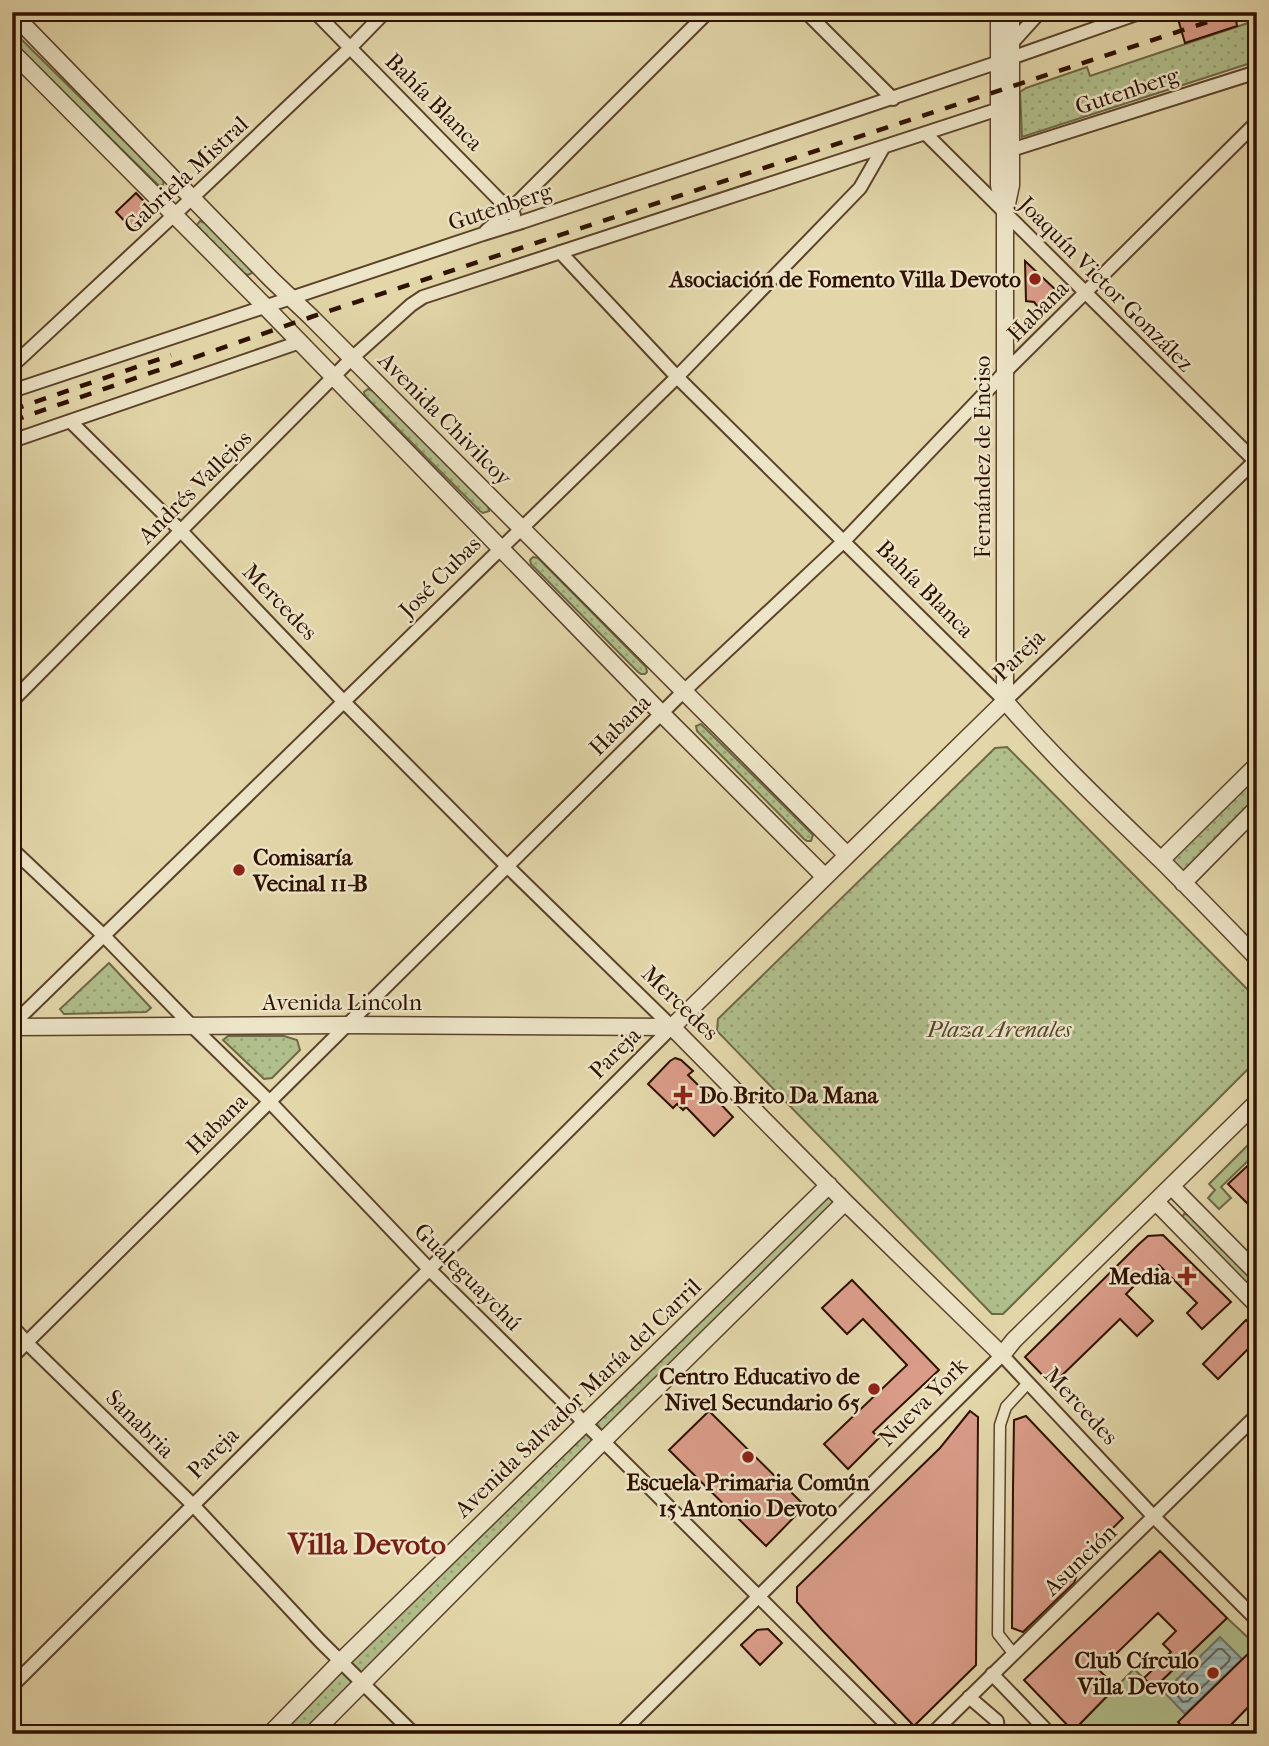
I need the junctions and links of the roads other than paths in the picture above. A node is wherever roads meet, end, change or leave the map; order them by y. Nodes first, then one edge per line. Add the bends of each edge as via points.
1 (315, 12) edge
2 (385, 12) edge
3 (708, 12) edge
4 (806, 12) edge
5 (999, 12) edge
6 (1011, 12) edge
7 (1040, 12) edge
8 (1142, 12) edge
9 (12, 13) edge
10 (350, 48) junction
11 (12, 52) edge
12 (1007, 55) junction
13 (1257, 72) edge
14 (893, 99) junction
15 (999, 109) junction
16 (1257, 122) edge
17 (926, 134) junction
18 (883, 148) junction
19 (1011, 150) junction
20 (192, 198) junction
21 (510, 210) junction
22 (1004, 213) junction
23 (174, 215) junction
24 (522, 222) junction
25 (483, 234) junction
26 (560, 252) junction
27 (1085, 294) junction
28 (292, 298) junction
29 (266, 307) junction
30 (300, 342) junction
31 (352, 358) junction
32 (13, 365) edge
33 (1005, 372) junction
34 (334, 377) junction
35 (677, 377) junction
36 (32, 384) junction
37 (12, 391) edge
38 (70, 421) junction
39 (12, 441) edge
40 (1256, 461) edge
41 (521, 527) junction
42 (181, 531) junction
43 (844, 541) junction
44 (501, 547) junction
45 (684, 691) junction
46 (12, 701) edge
47 (1005, 701) junction
48 (344, 702) junction
49 (661, 713) junction
50 (1257, 765) edge
51 (1257, 808) edge
52 (12, 849) edge
53 (846, 855) junction
54 (1161, 860) junction
55 (507, 866) junction
56 (825, 877) junction
57 (1183, 883) junction
58 (103, 936) junction
59 (1257, 958) edge
60 (346, 1024) junction
61 (191, 1025) junction
62 (12, 1026) edge
63 (673, 1027) junction
64 (269, 1101) junction
65 (1257, 1102) edge
66 (829, 1185) junction
67 (1172, 1187) junction
68 (845, 1202) junction
69 (1156, 1202) junction
70 (430, 1270) junction
71 (1257, 1273) edge
72 (1257, 1305) edge
73 (12, 1326) edge
74 (27, 1343) junction
75 (1002, 1355) junction
76 (12, 1357) edge
77 (1028, 1383) junction
78 (1257, 1415) edge
79 (585, 1423) junction
80 (603, 1441) junction
81 (193, 1505) junction
82 (1154, 1517) junction
83 (759, 1598) junction
84 (1257, 1620) edge
85 (1013, 1653) junction
86 (341, 1661) junction
87 (992, 1674) junction
88 (362, 1683) junction
89 (12, 1686) edge
90 (969, 1698) junction
91 (1257, 1728) edge
92 (270, 1734) edge
93 (312, 1734) edge
94 (414, 1734) edge
95 (620, 1734) edge
96 (896, 1734) edge
97 (932, 1734) edge
98 (998, 1734) edge
99 (1051, 1734) edge
100 (1251, 1734) edge

1 - 10 street, Bahía Blanca
2 - 10 street, Gabriela Mistral
3 - 21 street
4 - 14 street
5 - 12 street, Fernández de Enciso
6 - 12 street, Fernández de Enciso
7 - 12 street
8 - 12 street, Gutenberg
9 - 20 street, Avenida Chivilcoy
10 - 20 street, Gabriela Mistral
10 - 21 street, Bahía Blanca
11 - 23 street
12 - 14 street, Gutenberg
12 - 15 street, Fernández de Enciso
12 - 19 street, Fernández de Enciso
13 - 19 street, Gutenberg
14 - 24 street, Gutenberg
15 - 17 street
15 - 22 street, Fernández de Enciso via 999,185
16 - 27 street, Habana
17 - 18 street
17 - 22 street, Joaquín Victor González
18 - 26 street
18 - 35 street, José Cubas via 860,188
19 - 22 street, Fernández de Enciso via 1011,185
20 - 23 street, Gabriela Mistral
20 - 28 street, Avenida Chivilcoy
21 - 24 street, Bahía Blanca
21 - 25 street
22 - 27 street, Joaquín Victor González
22 - 33 street, Fernández de Enciso
23 - 29 street
23 - 32 street, Gabriela Mistral
24 - 25 street, Gutenberg
25 - 28 street, Gutenberg
26 - 31 street, Andrés Vallejos via 423,297
26 - 35 street, Bahía Blanca
27 - 33 street, Habana
27 - 40 street, Joaquín Victor González
28 - 29 street, Gutenberg
28 - 31 street, Avenida Chivilcoy
29 - 30 street
29 - 36 street, Gutenberg
30 - 34 street
30 - 38 street
31 - 34 street, Andrés Vallejos
31 - 41 street, Avenida Chivilcoy
32 - 36 street
33 - 43 street, Habana
33 - 47 street, Fernández de Enciso
34 - 42 street, Andrés Vallejos
34 - 44 street
35 - 41 street, José Cubas
35 - 43 street, Bahía Blanca
36 - 37 street, Gutenberg
38 - 39 street
38 - 42 street, Mercedes
40 - 47 street, Pareja
41 - 44 street, José Cubas
41 - 45 street, Avenida Chivilcoy
42 - 46 street, Andrés Vallejos
42 - 48 street, Mercedes
43 - 45 street, Habana
43 - 47 street, Bahía Blanca
44 - 48 street, José Cubas
44 - 49 street
45 - 49 street, Habana
45 - 53 street, Avenida Chivilcoy
47 - 53 street, Pareja
47 - 54 street, Bahía Blanca
48 - 55 street, Mercedes
48 - 58 street, José Cubas
49 - 55 street, Habana
49 - 56 street
50 - 54 street
51 - 57 street
52 - 58 street, Gualeguaychú
53 - 56 street, Pareja
54 - 57 street, Bahía Blanca
55 - 60 street, Habana
55 - 63 street, Mercedes
56 - 63 street, Pareja
57 - 59 street, Bahía Blanca
58 - 61 street, Gualeguaychú
58 - 62 street, José Cubas
60 - 61 street, Avenida Lincoln
60 - 63 street, Avenida Lincoln
60 - 64 street, Habana
61 - 62 street, Avenida Lincoln
61 - 64 street, Gualeguaychú
63 - 66 street, Mercedes
63 - 70 street, Pareja
64 - 70 street, Gualeguaychú
64 - 74 street, Habana
65 - 67 street, Nueva York
66 - 68 street, Mercedes
66 - 79 street, Avenida Salvador María del Carril
67 - 69 street, Nueva York
67 - 71 street
68 - 75 street, Mercedes
68 - 80 street, Avenida Salvador María del Carril
69 - 72 street
69 - 75 street, Nueva York
70 - 79 street, Gualeguaychú
70 - 81 street, Pareja
73 - 74 street, Sanabria
74 - 76 street, Habana
74 - 81 street, Sanabria
75 - 77 street, Mercedes
75 - 83 street, Nueva York
77 - 82 street, Mercedes
77 - 85 street via 1006,1406 1000,1425 998,1634
78 - 82 street, Asunción
79 - 80 street, Gualeguaychú
79 - 86 street, Avenida Salvador María del Carril
80 - 83 street, Gualeguaychú
80 - 88 street, Avenida Salvador María del Carril
81 - 86 street, Sanabria
81 - 89 street, Pareja
82 - 84 street, Mercedes
82 - 85 street, Asunción
83 - 95 street, Nueva York
83 - 96 street, Gualeguaychú
85 - 87 street, Asunción
86 - 88 street, Sanabria
86 - 92 street, Avenida Salvador María del Carril
87 - 90 street, Asunción
87 - 99 street
88 - 93 street, Avenida Salvador María del Carril
88 - 94 street, Sanabria
90 - 97 street, Asunción
90 - 98 street via 997,1721
91 - 100 street

